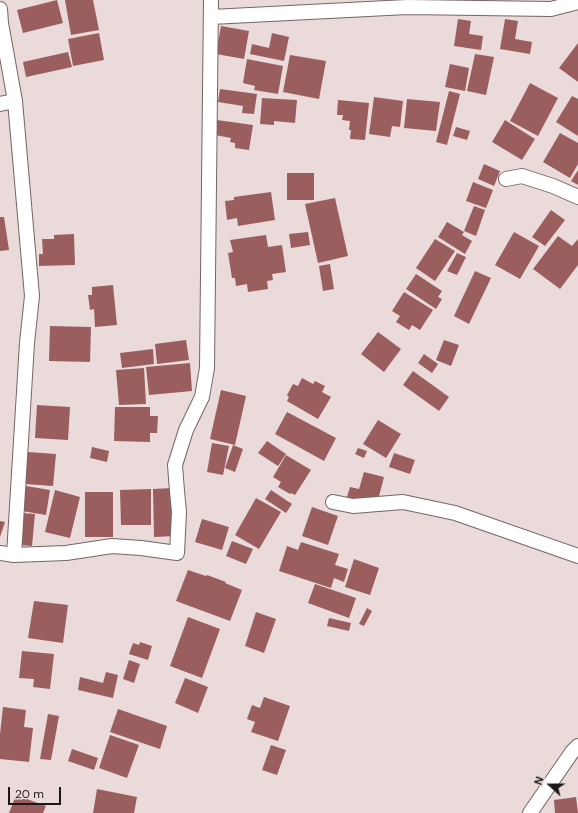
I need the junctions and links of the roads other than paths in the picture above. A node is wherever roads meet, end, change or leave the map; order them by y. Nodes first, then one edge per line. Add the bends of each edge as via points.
1 (211, 0) edge
2 (578, 2) edge
3 (0, 9) edge
4 (211, 17) junction
5 (15, 101) junction
6 (0, 104) edge
7 (506, 179) dead end
8 (578, 197) edge
9 (333, 502) dead end
10 (0, 553) edge
11 (14, 555) junction
12 (578, 556) edge
13 (578, 746) edge
14 (530, 813) edge

1 - 4 street
2 - 4 street via 551,9 407,7
3 - 5 street
4 - 11 street via 207,368 202,397 186,430 175,465 179,512 177,553 112,546 66,554
5 - 6 street
5 - 11 street via 32,296
7 - 8 street via 522,176
9 - 12 street via 353,506 403,502 455,513
10 - 11 street
13 - 14 street

